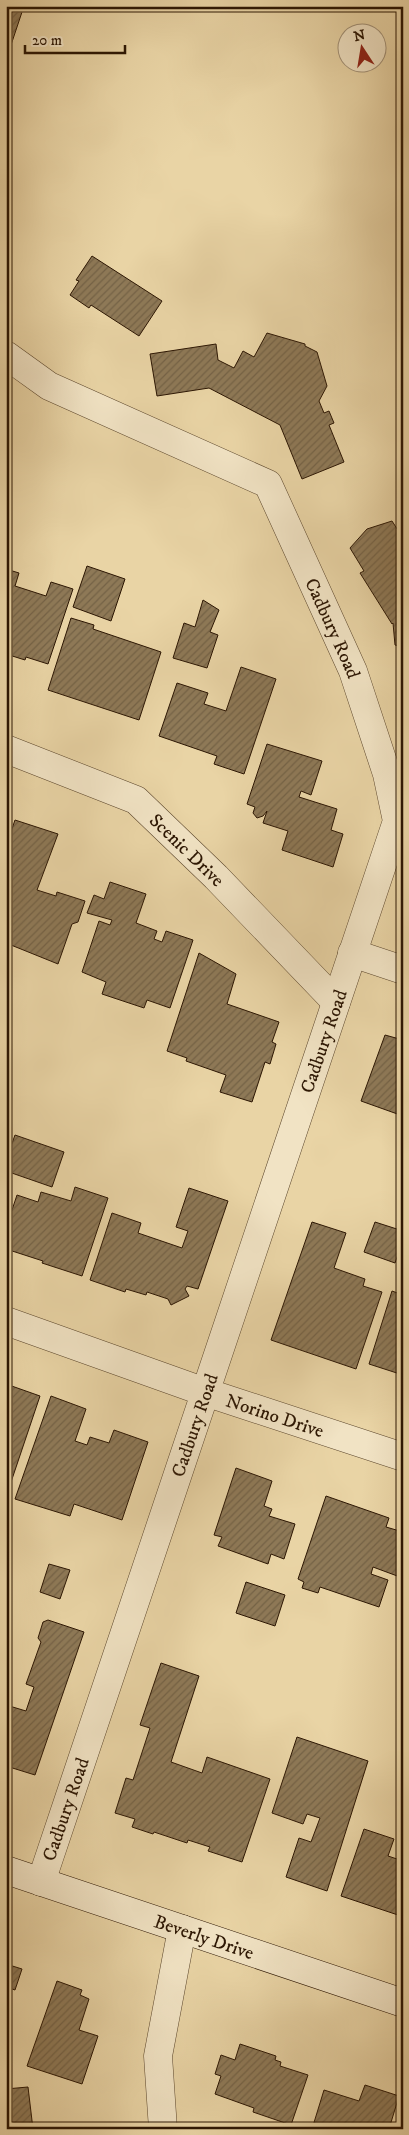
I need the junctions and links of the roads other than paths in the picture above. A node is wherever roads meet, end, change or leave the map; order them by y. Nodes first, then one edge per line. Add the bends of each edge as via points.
1 (6, 355) edge
2 (6, 749) edge
3 (352, 953) junction
4 (403, 970) edge
5 (336, 1002) junction
6 (6, 1321) edge
7 (205, 1392) junction
8 (403, 1457) edge
9 (6, 1870) edge
10 (41, 1882) junction
11 (182, 1929) junction
12 (403, 2003) edge
13 (163, 2129) edge

1 - 3 street, Cadbury Road via 49,386 268,484 353,671 386,774 396,821
2 - 5 street, Scenic Drive via 136,800 216,877
3 - 4 street
3 - 5 street, Cadbury Road
5 - 7 street, Cadbury Road
6 - 7 street, Norino Drive
7 - 8 street, Norino Drive
7 - 10 street, Cadbury Road
9 - 10 street, Beverly Drive
10 - 11 street, Beverly Drive
11 - 12 street, Beverly Drive
11 - 13 street via 158,2056

